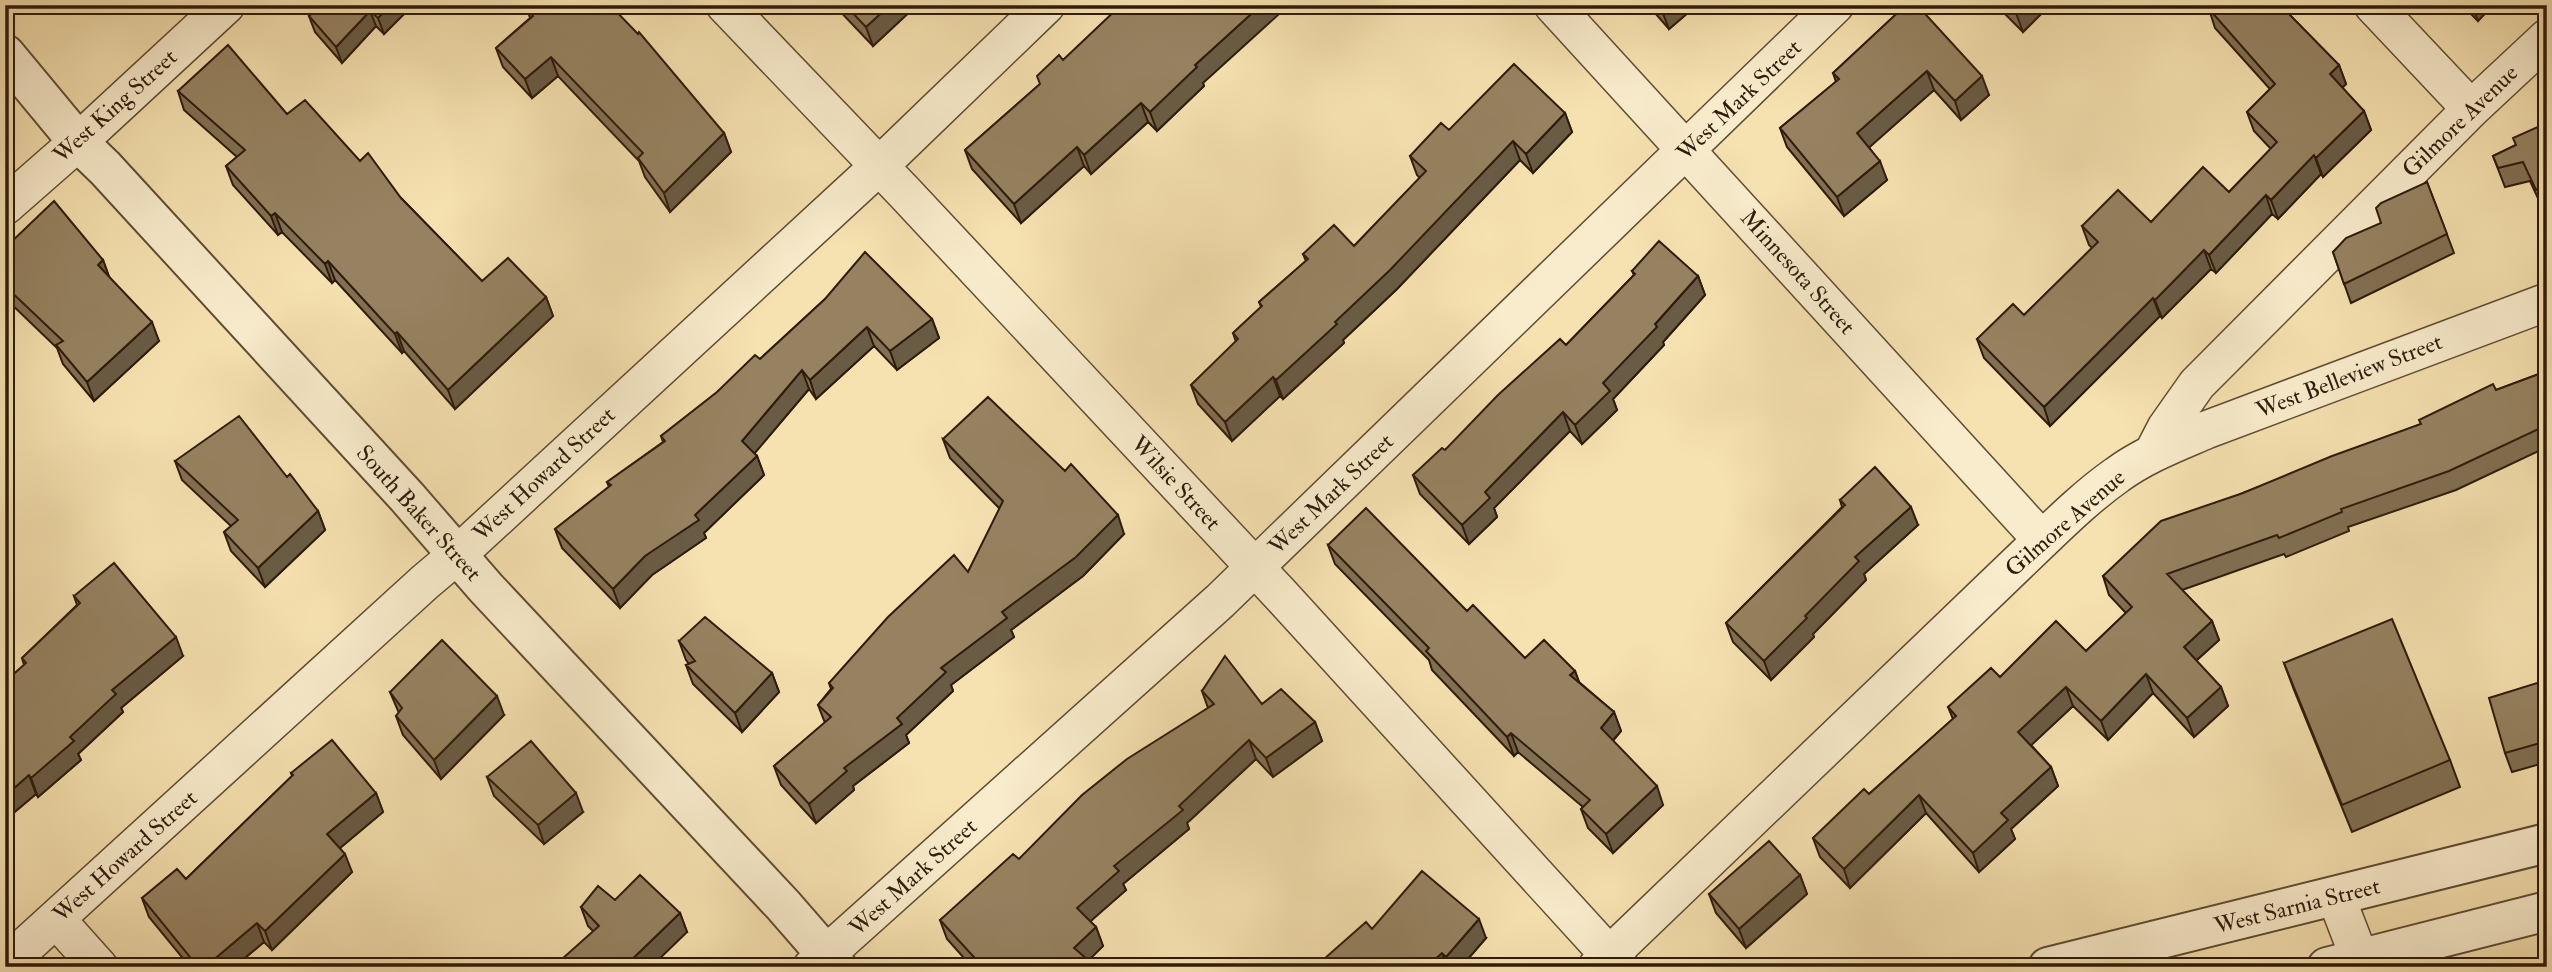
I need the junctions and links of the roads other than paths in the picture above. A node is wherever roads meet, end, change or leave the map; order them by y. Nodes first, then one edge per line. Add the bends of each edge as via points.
1 (226, 5) edge
2 (725, 5) edge
3 (1046, 5) edge
4 (1553, 5) edge
5 (1835, 5) edge
6 (2374, 5) edge
7 (2547, 38) edge
8 (5, 54) edge
9 (2471, 109) junction
10 (78, 142) junction
11 (1686, 150) junction
12 (878, 167) junction
13 (5, 206) edge
14 (2547, 302) edge
15 (2153, 453) junction
16 (2042, 540) junction
17 (457, 555) junction
18 (1255, 567) junction
19 (2547, 843) edge
20 (2336, 897) junction
21 (2547, 911) edge
22 (56, 919) junction
23 (825, 963) edge
24 (1609, 963) edge
25 (2350, 964) edge
26 (5, 965) edge
27 (99, 967) edge
28 (2048, 967) edge

1 - 10 street, West King Street
2 - 12 street, Wilsie Street
3 - 12 street, West Howard Street
4 - 11 street, Minnesota Street
5 - 11 street, West Mark Street
6 - 9 street
7 - 9 street, Gilmore Avenue
8 - 10 street, South Baker Street
9 - 15 street, Gilmore Avenue via 2197,384
10 - 13 street, West King Street
10 - 17 street, South Baker Street
11 - 16 street, Minnesota Street
11 - 18 street, West Mark Street
12 - 17 street, West Howard Street
12 - 18 street, Wilsie Street
14 - 15 street, West Belleview Street
15 - 16 street, Gilmore Avenue via 2093,493
16 - 24 street, Gilmore Avenue
17 - 22 street, West Howard Street
17 - 23 street, South Baker Street via 783,905
18 - 23 street, West Mark Street
18 - 24 street, Wilsie Street
19 - 20 street, West Sarnia Street
20 - 25 street
20 - 28 street, West Sarnia Street
21 - 25 street
22 - 26 street, West Howard Street
22 - 27 street

